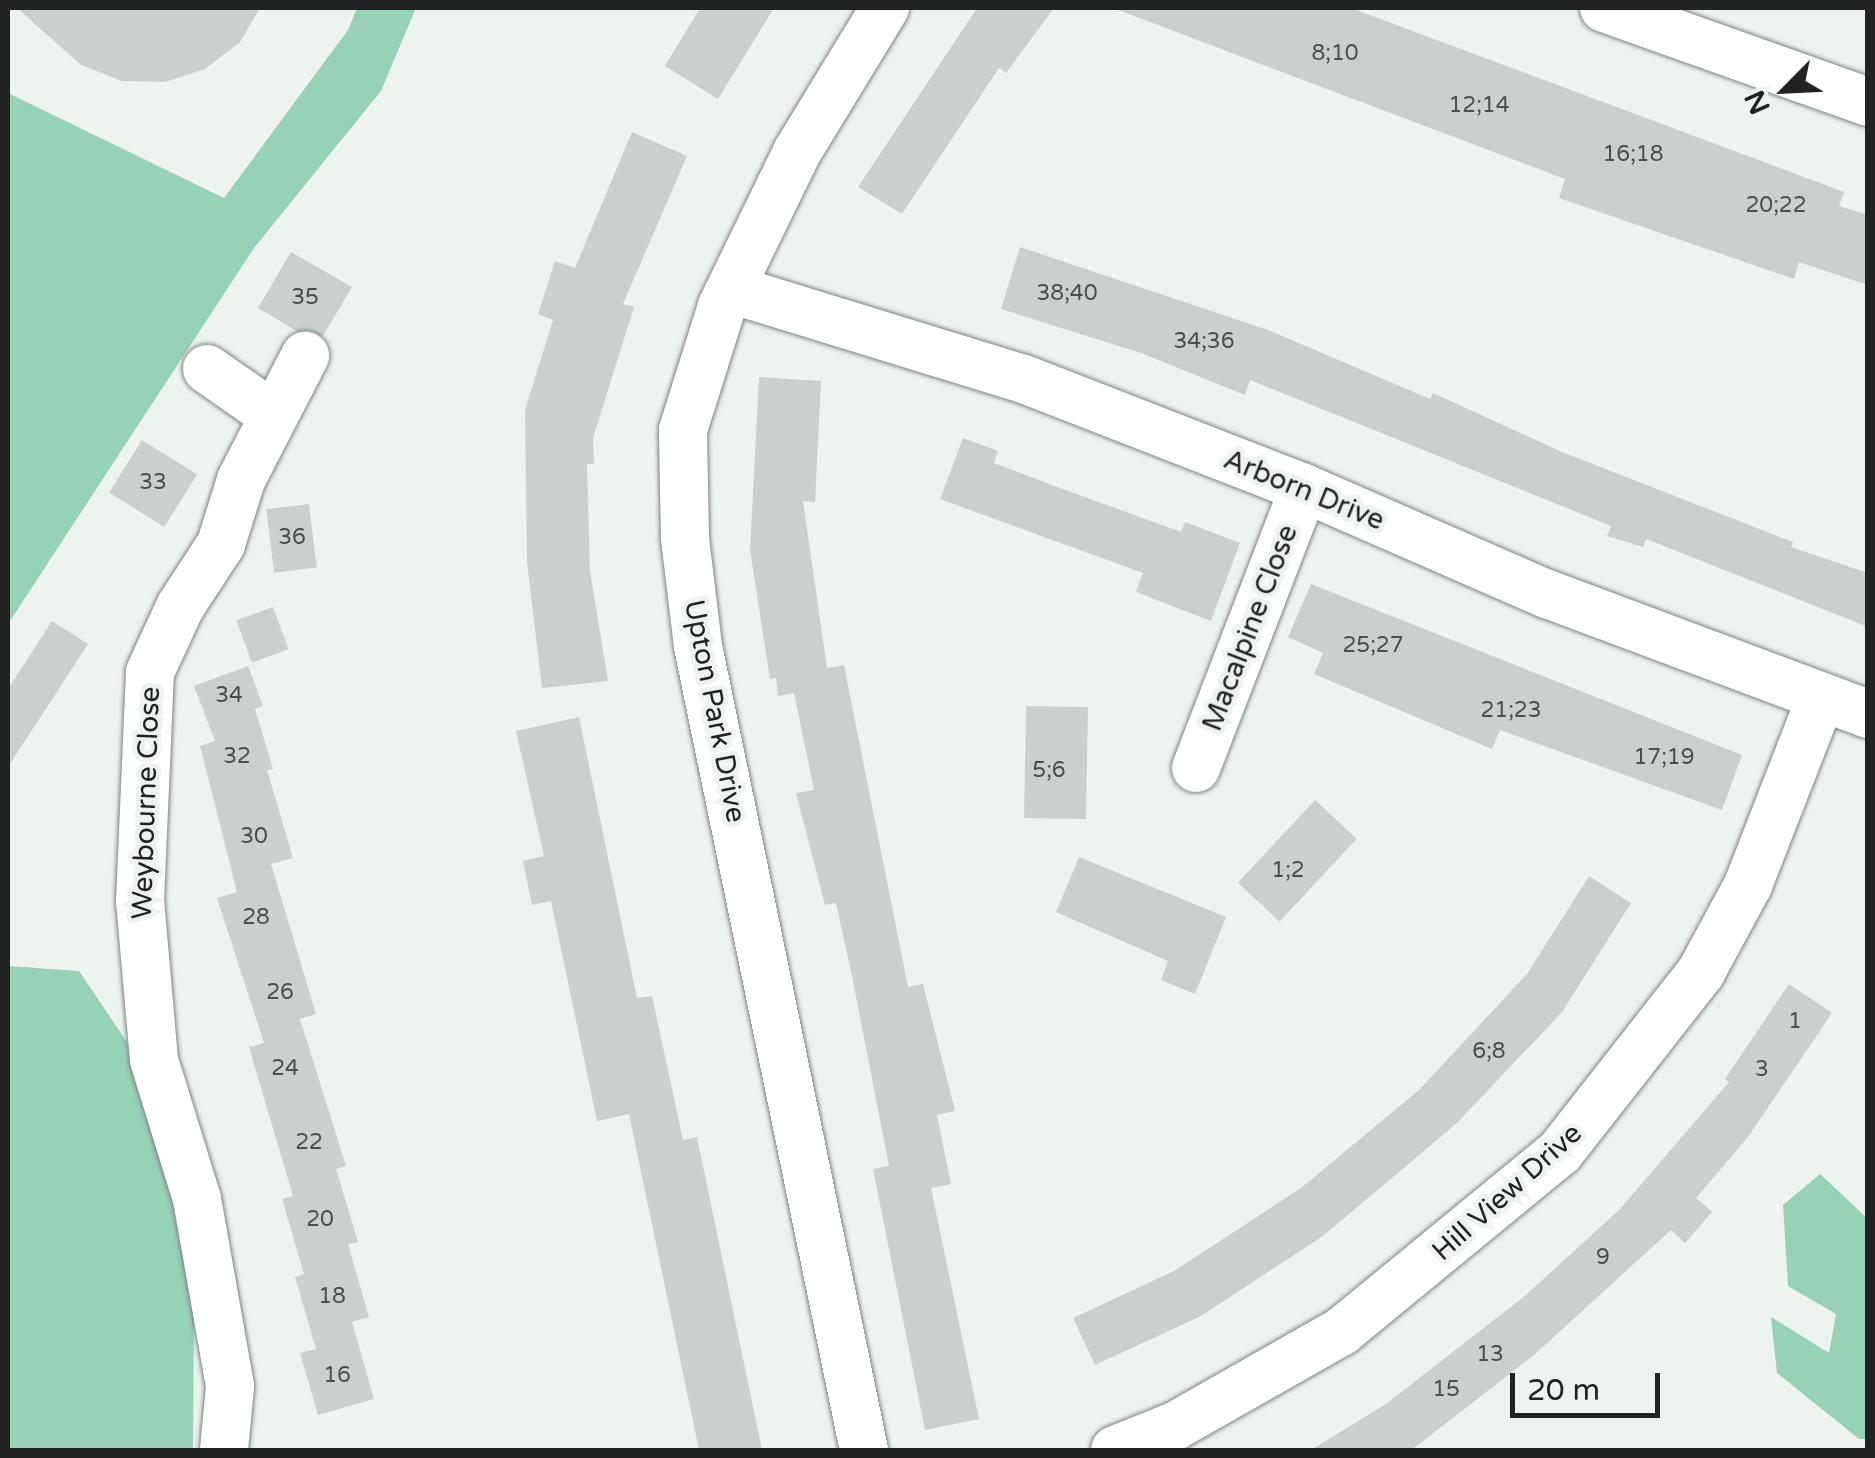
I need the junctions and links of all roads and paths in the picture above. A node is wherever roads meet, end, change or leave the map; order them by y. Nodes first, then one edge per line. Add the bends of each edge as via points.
1 (885, 8) edge
2 (1604, 8) edge
3 (1868, 102) edge
4 (731, 289) junction
5 (305, 356) dead end
6 (207, 369) dead end
7 (273, 414) junction
8 (1304, 488) junction
9 (1820, 700) junction
10 (1868, 714) edge
11 (1196, 768) dead end
12 (224, 1450) edge
13 (864, 1450) edge
14 (1116, 1450) edge

1 - 4 street, Upton Park Drive via 797,152
2 - 3 street
4 - 8 street, Arborn Drive via 1024,379
4 - 13 street, Upton Park Drive via 683,430 685,538 698,646
5 - 7 street, Weybourne Close
6 - 7 street
7 - 12 street, Weybourne Close via 241,480 221,544 180,607 150,672 140,901 154,1060 197,1200 230,1386
8 - 9 street, Arborn Drive via 1547,594
8 - 11 street, Macalpine Close
9 - 10 street, Arborn Drive
9 - 14 street, Hill View Drive via 1748,885 1702,972 1560,1152 1342,1331 1250,1386

